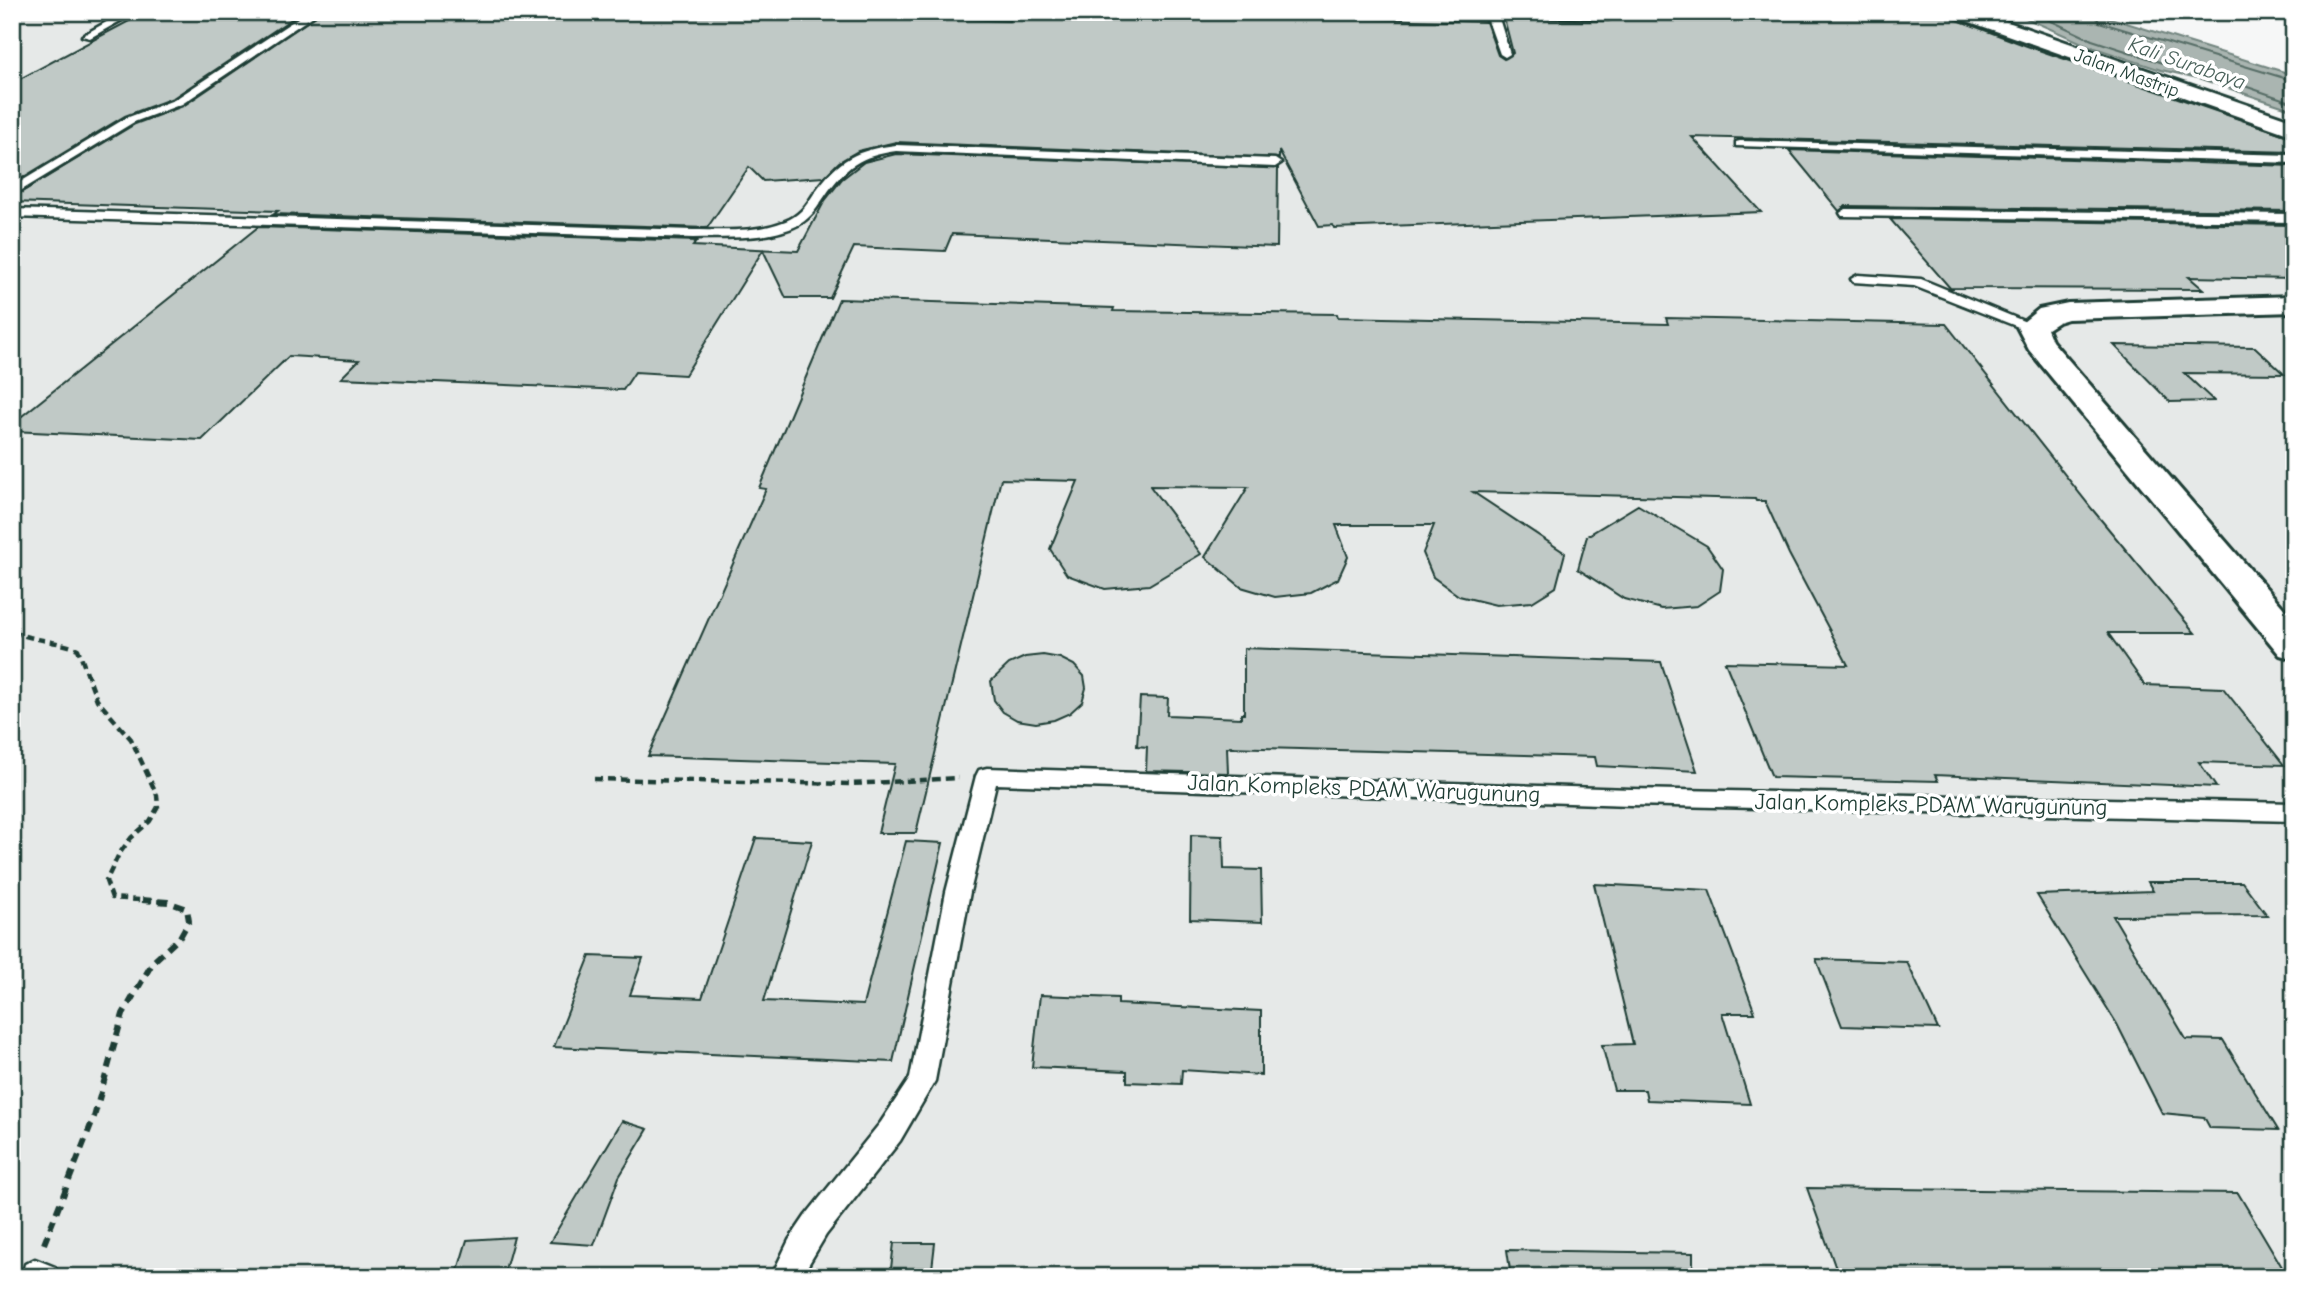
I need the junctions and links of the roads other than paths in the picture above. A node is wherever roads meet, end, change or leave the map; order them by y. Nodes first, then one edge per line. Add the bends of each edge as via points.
1 (131, 12) edge
2 (314, 12) edge
3 (1491, 12) edge
4 (1625, 12) edge
5 (1960, 12) edge
6 (2288, 12) edge
7 (2294, 14) edge
8 (87, 36) dead end
9 (1505, 54) dead end
10 (2294, 129) edge
11 (1740, 144) dead end
12 (2294, 159) edge
13 (1275, 163) dead end
14 (12, 191) edge
15 (12, 213) edge
16 (1846, 213) dead end
17 (2294, 218) edge
18 (1858, 279) dead end
19 (2294, 304) edge
20 (2031, 327) junction
21 (2294, 646) edge
22 (2294, 812) edge
23 (785, 1277) edge

1 - 8 lane
2 - 14 lane via 178,102 130,120
3 - 4 lane
3 - 9 lane
5 - 10 street, Jalan Mastrip
6 - 7 street
11 - 12 lane
13 - 15 lane via 896,148 867,151 853,157 804,216 772,228 742,232 680,234
16 - 17 lane
18 - 20 lane via 1916,282
19 - 20 street via 2068,311 2049,315
20 - 21 street via 2039,344
22 - 23 lane, Jalan Kompleks PDAM Warugunung via 987,776 958,892 922,1081 908,1109 818,1222

